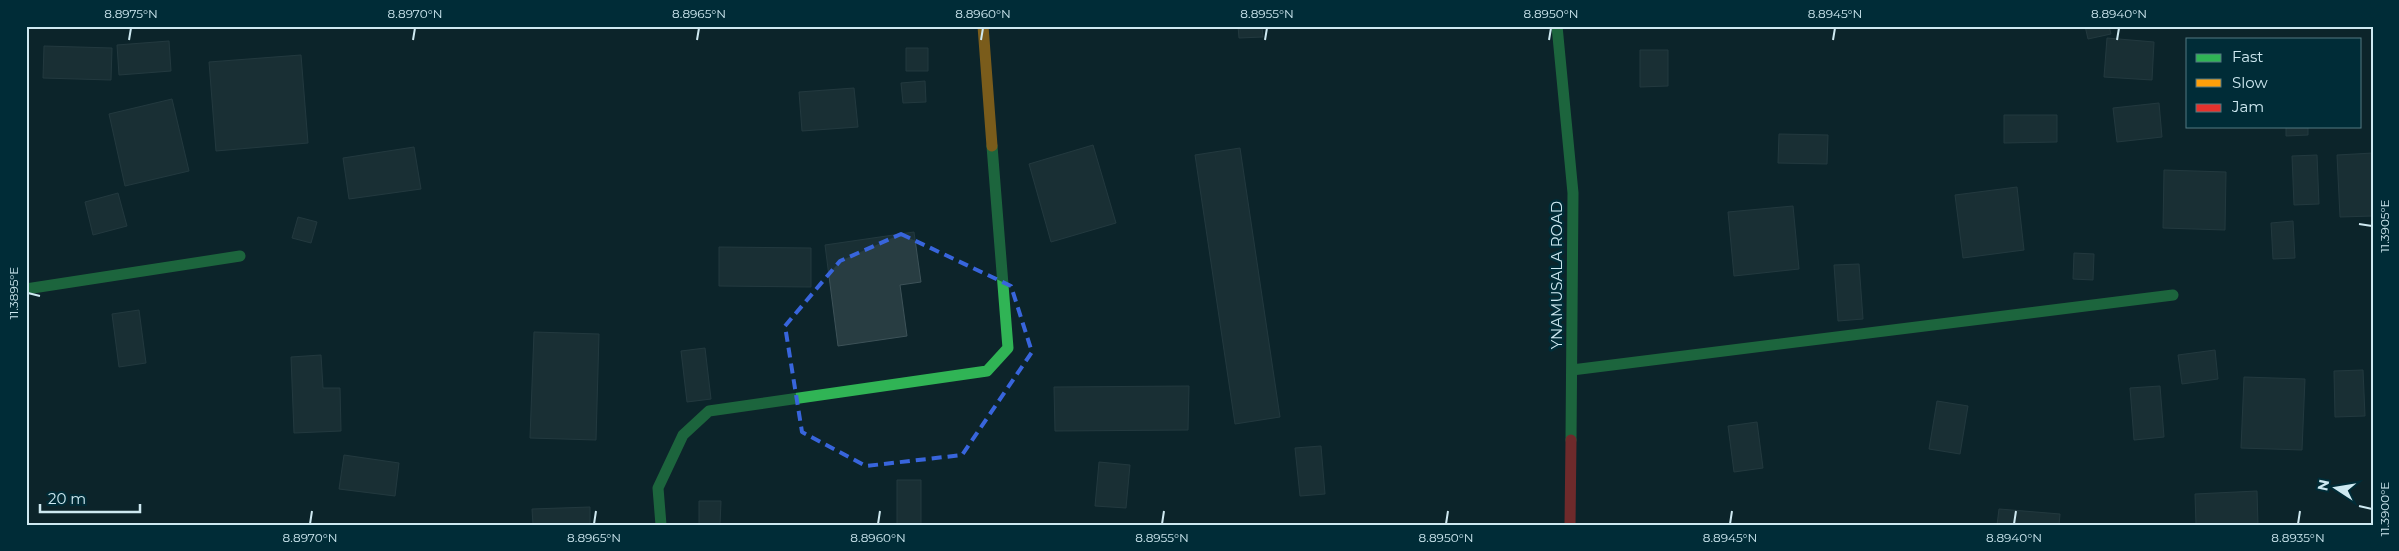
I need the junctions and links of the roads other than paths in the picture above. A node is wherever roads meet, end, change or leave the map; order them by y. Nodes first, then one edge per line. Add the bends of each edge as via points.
1 (983, 26) edge
2 (1556, 26) edge
3 (240, 256) dead end
4 (26, 289) edge
5 (2173, 295) dead end
6 (1572, 370) junction
7 (661, 525) edge
8 (1570, 525) edge

1 - 7 street via 1008,348 987,371 709,411 683,435 658,488
2 - 6 street, YNAMUSALA ROAD via 1573,193
3 - 4 street
5 - 6 street
6 - 8 street, YNAMUSALA ROAD

